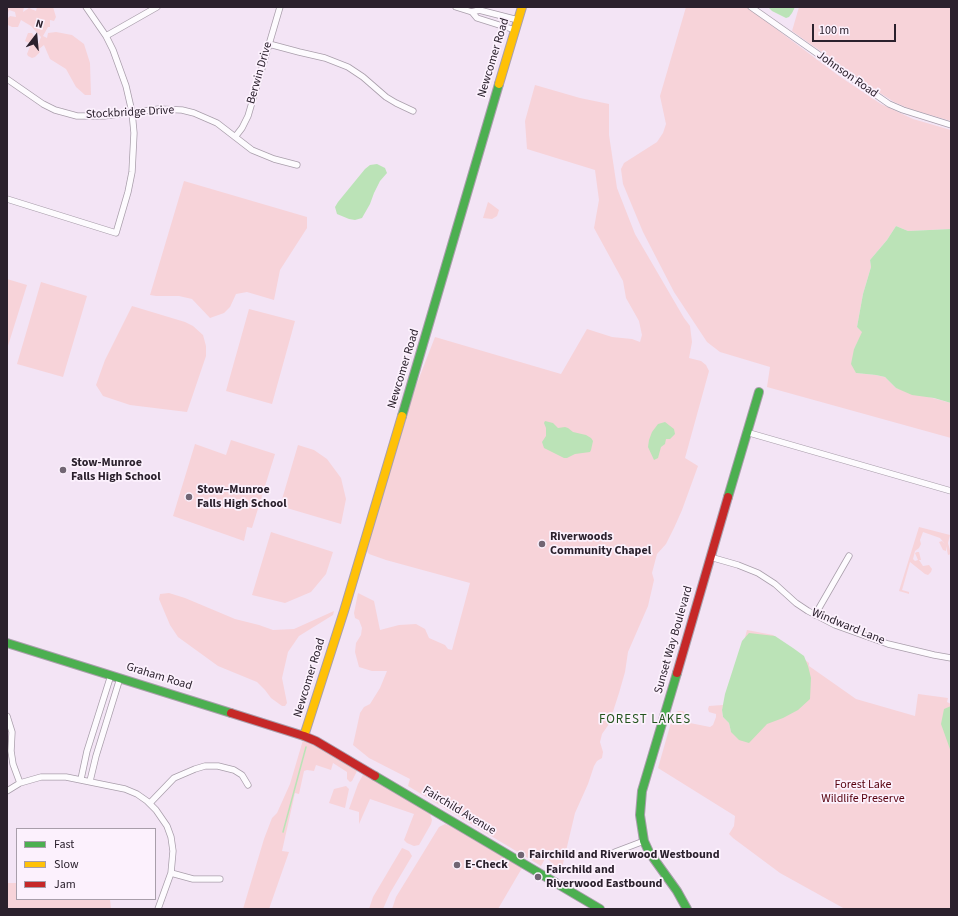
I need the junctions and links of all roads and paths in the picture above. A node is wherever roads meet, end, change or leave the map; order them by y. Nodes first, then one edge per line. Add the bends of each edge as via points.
1 (86, 7) edge
2 (157, 7) edge
3 (280, 7) edge
4 (456, 7) edge
5 (522, 7) edge
6 (751, 7) edge
7 (472, 12) junction
8 (518, 20) junction
9 (515, 30) junction
10 (106, 36) junction
11 (269, 44) junction
12 (7, 79) edge
13 (413, 110) dead end
14 (132, 112) junction
15 (951, 125) edge
16 (235, 137) junction
17 (298, 165) dead end
18 (7, 199) edge
19 (759, 392) dead end
20 (746, 432) junction
21 (951, 491) edge
22 (849, 556) dead end
23 (710, 557) junction
24 (815, 615) junction
25 (7, 643) edge
26 (951, 658) edge
27 (111, 675) junction
28 (120, 678) junction
29 (101, 709) junction
30 (110, 712) junction
31 (7, 716) edge
32 (304, 736) junction
33 (90, 741) junction
34 (100, 744) junction
35 (81, 779) junction
36 (90, 781) junction
37 (20, 783) junction
38 (248, 785) dead end
39 (7, 791) edge
40 (150, 803) junction
41 (644, 841) junction
42 (615, 852) dead end
43 (171, 873) junction
44 (220, 879) dead end
45 (158, 909) edge
46 (600, 909) edge
47 (687, 909) edge

1 - 10 street
2 - 10 street
3 - 11 street, Berwin Drive
4 - 7 street
5 - 8 street, Newcomer Road
6 - 15 street, Johnson Road via 889,104
7 - 8 street via 479,10
7 - 9 street via 476,18
8 - 9 street, Newcomer Road
9 - 32 street, Newcomer Road via 441,288
10 - 14 street via 123,74
11 - 13 street via 348,66 396,104
11 - 16 street, Berwin Drive via 248,116
12 - 14 street, Stockbridge Drive via 42,104 66,114 90,117
14 - 16 street, Stockbridge Drive via 182,110 217,123
14 - 18 street via 132,172 116,233
16 - 17 street, Stockbridge Drive via 263,156
19 - 20 street, Sunset Way Boulevard
20 - 21 street
20 - 23 street, Sunset Way Boulevard
22 - 24 street
23 - 24 street, Windward Lane via 761,574
23 - 41 street, Sunset Way Boulevard via 642,791 640,815
24 - 26 street, Windward Lane via 887,643
25 - 27 street, Graham Road
27 - 28 street, Graham Road
27 - 29 street
28 - 30 street
28 - 32 street, Graham Road
29 - 30 street
29 - 33 street
30 - 34 street
31 - 37 street via 12,732 13,764
32 - 46 street, Fairchild Avenue
33 - 34 street
33 - 35 street
34 - 36 street
35 - 36 street
35 - 37 street via 48,776
36 - 40 street via 130,791
37 - 39 street
38 - 40 street via 242,775 234,770 206,766 174,778
40 - 43 street via 164,821 171,837
41 - 42 street
41 - 47 street, Sunset Way Boulevard via 649,852 678,891
43 - 44 street via 193,879
43 - 45 street

